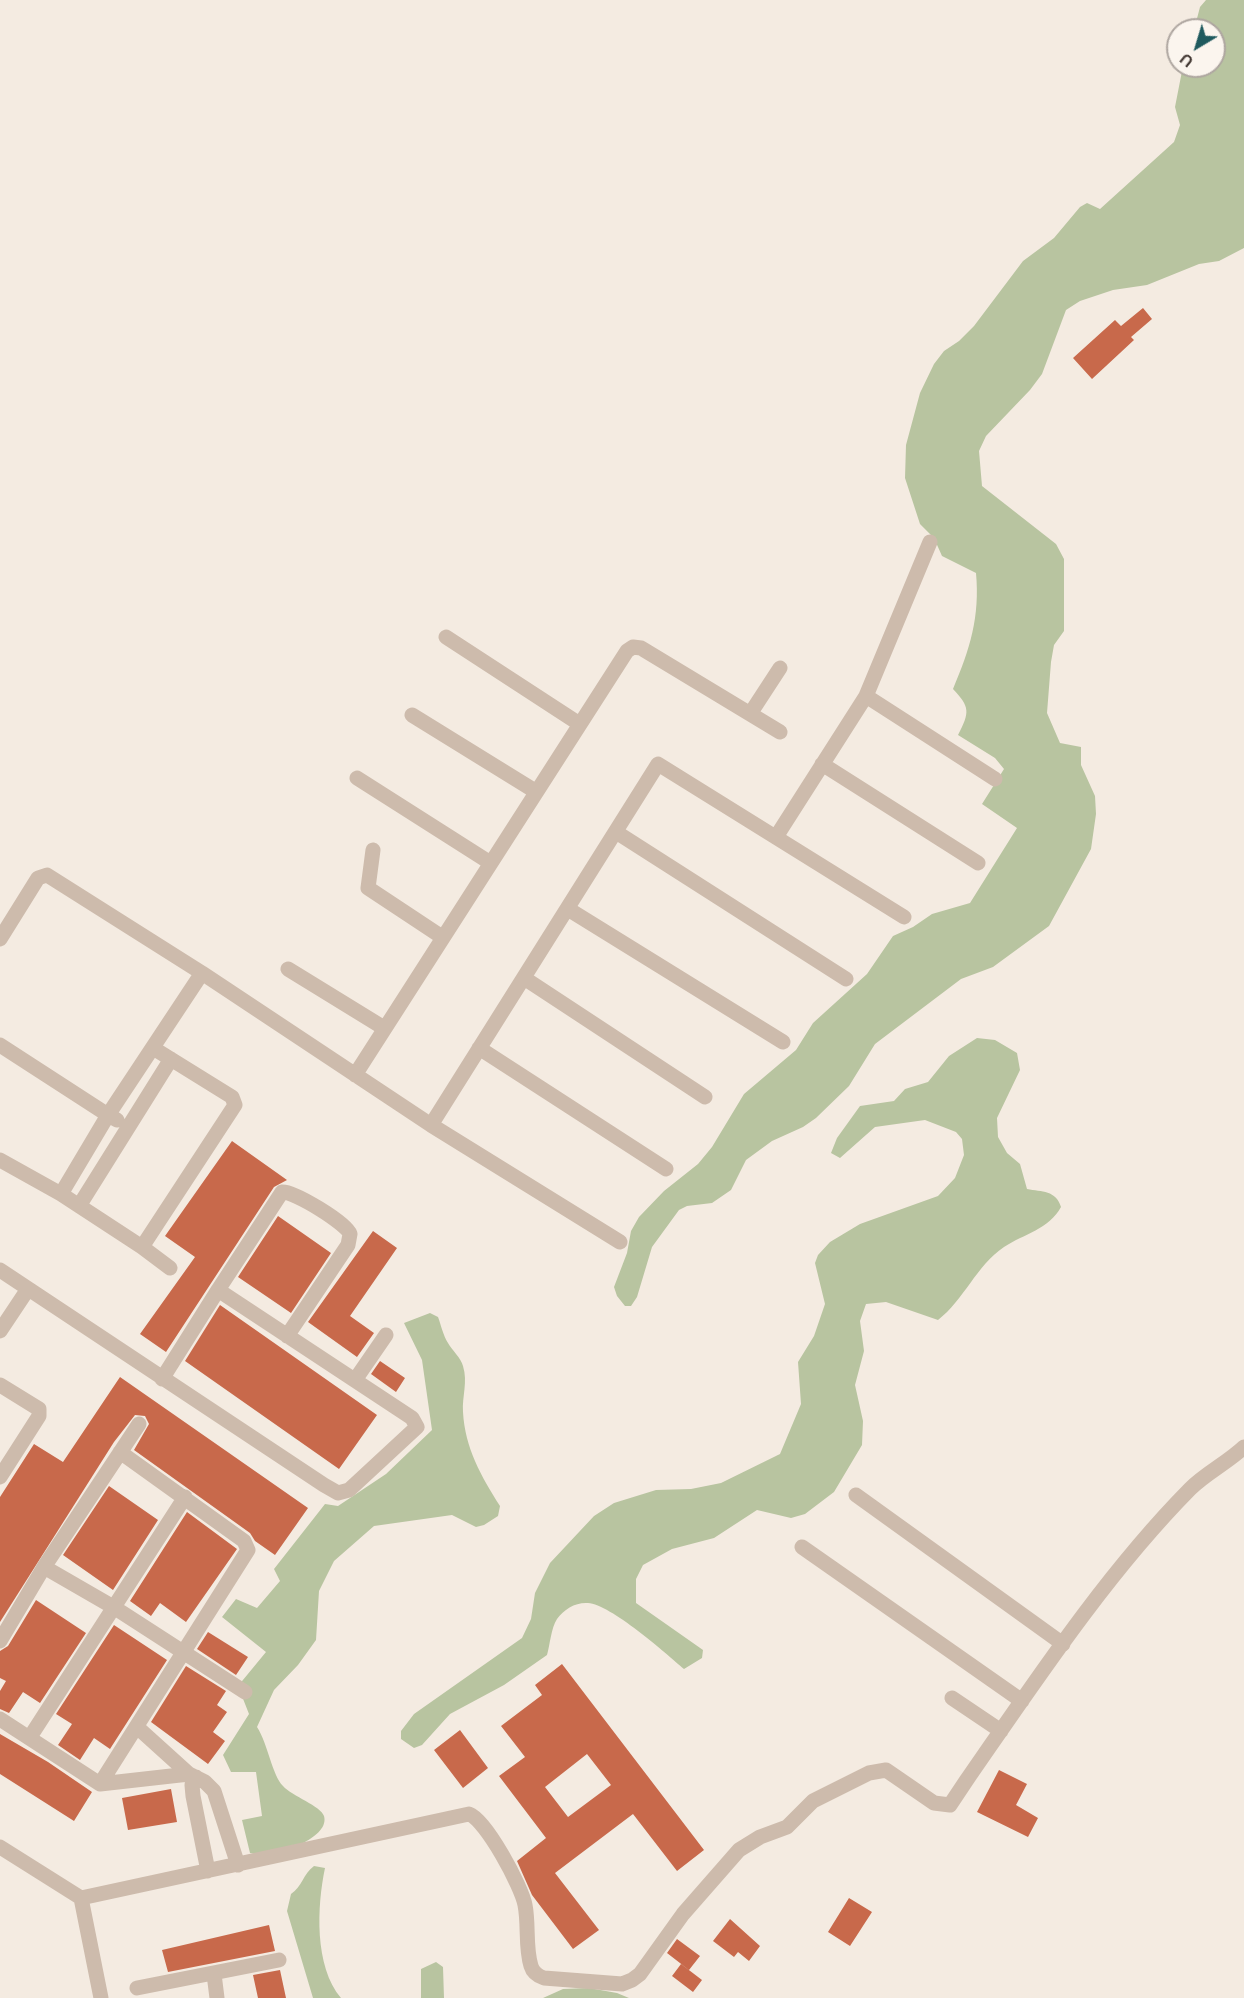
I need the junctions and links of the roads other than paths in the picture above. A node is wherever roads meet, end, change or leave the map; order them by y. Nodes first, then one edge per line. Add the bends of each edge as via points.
1 (930, 542) dead end
2 (446, 637) dead end
3 (780, 668) dead end
4 (866, 696) junction
5 (750, 714) junction
6 (412, 715) dead end
7 (578, 723) junction
8 (780, 732) dead end
9 (822, 765) junction
10 (357, 778) dead end
11 (995, 779) dead end
12 (535, 791) junction
13 (616, 832) junction
14 (776, 837) junction
15 (373, 850) dead end
16 (489, 862) junction
17 (978, 863) dead end
18 (568, 909) junction
19 (904, 917) dead end
20 (441, 937) junction
21 (0, 939) edge
22 (288, 969) dead end
23 (202, 973) junction
24 (524, 978) junction
25 (846, 979) dead end
26 (384, 1028) junction
27 (783, 1042) dead end
28 (0, 1045) edge
29 (153, 1048) junction
30 (479, 1048) junction
31 (171, 1059) junction
32 (355, 1075) junction
33 (705, 1097) dead end
34 (108, 1115) junction
35 (430, 1125) junction
36 (127, 1127) junction
37 (0, 1160) edge
38 (666, 1169) dead end
39 (61, 1194) junction
40 (79, 1206) junction
41 (620, 1242) dead end
42 (142, 1247) junction
43 (170, 1268) dead end
44 (2, 1275) edge
45 (28, 1289) junction
46 (218, 1290) junction
47 (0, 1331) edge
48 (386, 1335) dead end
49 (287, 1336) junction
50 (162, 1379) junction
51 (356, 1380) junction
52 (0, 1385) edge
53 (139, 1424) dead end
54 (1244, 1447) edge
55 (120, 1452) junction
56 (0, 1477) edge
57 (856, 1495) dead end
58 (184, 1497) junction
59 (802, 1547) dead end
60 (44, 1566) junction
61 (115, 1608) junction
62 (0, 1641) edge
63 (1063, 1644) junction
64 (184, 1652) junction
65 (245, 1692) dead end
66 (952, 1698) dead end
67 (1022, 1701) junction
68 (0, 1719) edge
69 (137, 1727) junction
70 (1001, 1731) junction
71 (30, 1737) junction
72 (192, 1775) junction
73 (100, 1784) junction
74 (0, 1847) edge
75 (238, 1865) junction
76 (208, 1872) junction
77 (81, 1899) junction
78 (279, 1960) dead end
79 (214, 1974) junction
80 (137, 1988) dead end
81 (101, 1998) edge
82 (217, 1998) edge

1 - 4 street
2 - 7 street
3 - 5 street
4 - 9 street
4 - 11 street
5 - 7 street via 641,648 633,647
5 - 8 street
6 - 12 street
7 - 12 street
9 - 14 street
9 - 17 street
10 - 16 street
12 - 16 street
13 - 14 street via 658,764
13 - 18 street
13 - 25 street
14 - 19 street
15 - 20 street via 368,888
16 - 20 street
18 - 24 street
18 - 27 street
20 - 26 street
21 - 23 street via 38,878 47,875
22 - 26 street
23 - 29 street
23 - 32 street
24 - 30 street
24 - 33 street
26 - 32 street
28 - 34 street
29 - 31 street
29 - 34 street
30 - 35 street
30 - 38 street
31 - 36 street
31 - 42 street via 232,1097 235,1105
32 - 35 street
34 - 36 street
34 - 39 street
35 - 41 street
36 - 40 street
37 - 39 street
39 - 40 street
40 - 42 street
42 - 43 street
44 - 45 street
45 - 47 street
45 - 50 street
46 - 49 street
46 - 49 street via 282,1192 293,1194 344,1225 350,1234 348,1245
46 - 50 street
48 - 51 street
49 - 51 street
50 - 51 street via 324,1485 344,1493 417,1427 412,1418
52 - 56 street via 39,1409 39,1416
53 - 55 street
54 - 63 street via 1192,1487 1159,1522
55 - 58 street
55 - 60 street
57 - 63 street
58 - 61 street
58 - 64 street via 248,1548
59 - 67 street
60 - 61 street
60 - 62 street
61 - 64 street
61 - 71 street
63 - 67 street
64 - 65 street
64 - 69 street
66 - 70 street
67 - 70 street
68 - 71 street
69 - 72 street
69 - 73 street
70 - 75 street via 951,1805 934,1803 892,1772 875,1770 813,1801 780,1831 748,1843 683,1914 637,1977 622,1984 535,1974 530,1964 525,1903 510,1870 475,1816 469,1814
71 - 73 street
72 - 73 street
72 - 75 street via 214,1791
72 - 76 street
74 - 77 street
75 - 76 street
76 - 77 street
77 - 81 street
78 - 79 street
79 - 80 street
79 - 82 street

